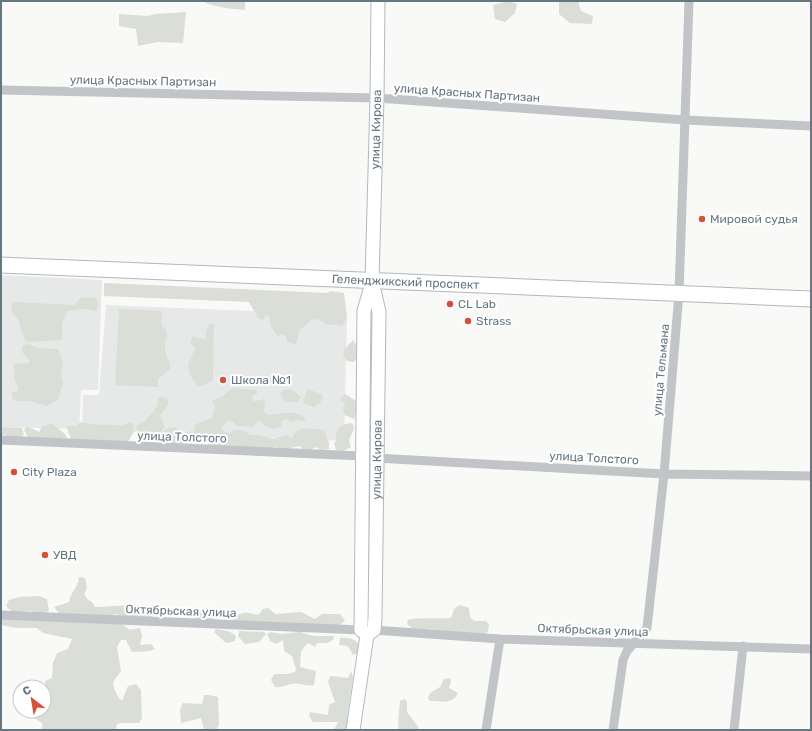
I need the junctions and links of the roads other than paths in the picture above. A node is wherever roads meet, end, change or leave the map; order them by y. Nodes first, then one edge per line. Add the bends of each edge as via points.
1 (378, 1) edge
2 (689, 1) edge
3 (1, 90) edge
4 (377, 98) junction
5 (685, 120) junction
6 (811, 126) edge
7 (1, 265) edge
8 (372, 281) junction
9 (679, 293) junction
10 (811, 299) edge
11 (1, 440) edge
12 (362, 456) junction
13 (376, 458) junction
14 (664, 474) junction
15 (811, 476) edge
16 (1, 615) edge
17 (367, 632) junction
18 (500, 639) junction
19 (634, 643) junction
20 (743, 646) junction
21 (811, 648) edge
22 (353, 730) edge
23 (486, 730) edge
24 (613, 730) edge
25 (734, 730) edge

1 - 4 main road, улица Кирова
2 - 5 street, улица Тельмана
3 - 4 street, улица Красных Партизан
4 - 5 street, улица Красных Партизан
4 - 8 main road, улица Кирова
5 - 6 street, улица Красных Партизан
5 - 9 street, улица Тельмана
7 - 8 main road, Геленджикский проспект
8 - 9 main road, Геленджикский проспект
8 - 12 main road, улица Кирова via 364,311
8 - 13 main road, улица Кирова via 379,312
9 - 10 main road, Геленджикский проспект
9 - 14 street, улица Тельмана
11 - 12 street, улица Толстого
12 - 17 main road, улица Кирова
13 - 14 street, улица Толстого
13 - 17 main road, улица Кирова
14 - 15 street, улица Толстого
14 - 19 street, улица Тельмана via 647,628
16 - 17 street, Октябрьская улица
17 - 18 street, Октябрьская улица
17 - 22 main road, улица Кирова
18 - 19 street, Октябрьская улица
18 - 23 street
19 - 20 street, Октябрьская улица
19 - 24 street, улица Тельмана via 623,660
20 - 21 street, Октябрьская улица
20 - 25 street

